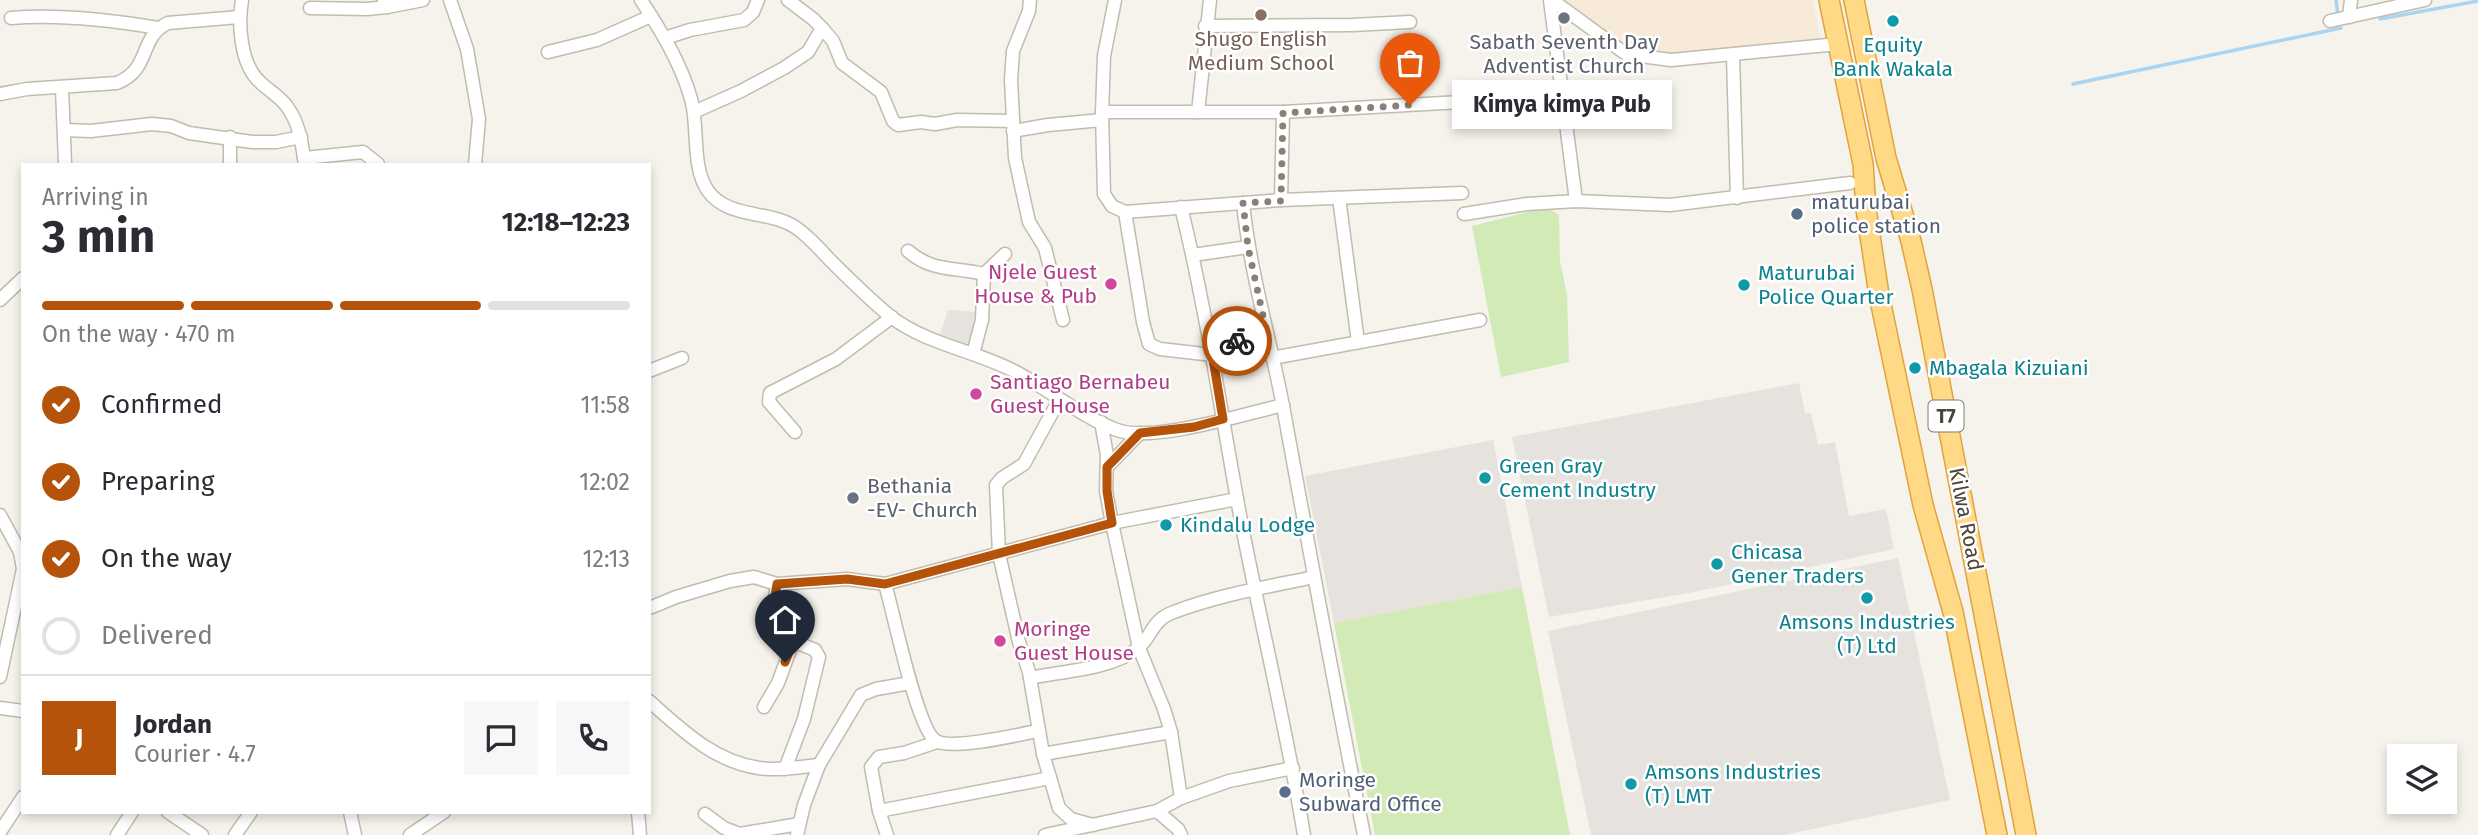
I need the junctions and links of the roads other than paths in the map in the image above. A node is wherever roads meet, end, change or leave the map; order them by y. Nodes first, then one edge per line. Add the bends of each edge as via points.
1 (242, 0) edge
2 (423, 0) edge
3 (450, 0) edge
4 (641, 0) edge
5 (758, 0) edge
6 (788, 0) edge
7 (1030, 0) edge
8 (1115, 0) edge
9 (1210, 0) edge
10 (1551, 0) edge
11 (1829, 0) edge
12 (1854, 0) edge
13 (2351, 0) edge
14 (2425, 0) edge
15 (385, 4) edge
16 (310, 8) dead end
17 (651, 16) junction
18 (240, 17) junction
19 (2349, 17) junction
20 (11, 18) dead end
21 (2330, 21) dead end
22 (1410, 22) dead end
23 (1205, 26) junction
24 (158, 28) junction
25 (821, 28) junction
26 (665, 38) junction
27 (1838, 44) junction
28 (548, 52) dead end
29 (1733, 55) junction
30 (62, 88) junction
31 (0, 94) edge
32 (1461, 102) dead end
33 (694, 112) junction
34 (1198, 112) junction
35 (1283, 113) junction
36 (1102, 116) junction
37 (1013, 126) junction
38 (64, 130) junction
39 (301, 137) junction
40 (230, 138) junction
41 (304, 161) edge
42 (65, 163) edge
43 (230, 163) edge
44 (377, 163) edge
45 (475, 163) edge
46 (1850, 183) dead end
47 (1462, 193) dead end
48 (1339, 198) junction
49 (1737, 198) junction
50 (1281, 201) junction
51 (1576, 201) junction
52 (1243, 203) junction
53 (1181, 207) junction
54 (1125, 212) junction
55 (1464, 214) dead end
56 (1248, 247) junction
57 (908, 251) dead end
58 (1005, 254) dead end
59 (1193, 255) junction
60 (984, 274) junction
61 (21, 280) edge
62 (0, 300) edge
63 (892, 317) junction
64 (1062, 320) dead end
65 (1480, 320) dead end
66 (1267, 334) junction
67 (1358, 342) junction
68 (1212, 351) junction
69 (974, 354) junction
70 (682, 358) dead end
71 (1272, 358) junction
72 (651, 370) edge
73 (1059, 400) junction
74 (1283, 405) junction
75 (1223, 419) junction
76 (1101, 422) junction
77 (795, 432) dead end
78 (1140, 433) junction
79 (1107, 467) junction
80 (1237, 499) junction
81 (0, 515) edge
82 (1112, 523) junction
83 (9, 530) junction
84 (21, 538) edge
85 (999, 554) junction
86 (21, 558) edge
87 (21, 577) edge
88 (1314, 578) junction
89 (777, 584) junction
90 (885, 584) junction
91 (1254, 590) junction
92 (652, 607) dead end
93 (793, 642) junction
94 (3, 645) edge
95 (1139, 648) junction
96 (0, 677) edge
97 (1030, 678) junction
98 (910, 682) junction
99 (651, 703) edge
100 (764, 707) dead end
101 (0, 708) edge
102 (21, 711) edge
103 (1037, 731) junction
104 (1171, 732) junction
105 (937, 741) junction
106 (1043, 754) junction
107 (818, 765) junction
108 (1293, 768) junction
109 (785, 769) junction
110 (1050, 778) junction
111 (1181, 798) junction
112 (21, 800) edge
113 (879, 811) junction
114 (1157, 811) junction
115 (131, 814) edge
116 (171, 814) edge
117 (250, 814) edge
118 (350, 814) edge
119 (441, 814) edge
120 (634, 814) edge
121 (705, 814) dead end
122 (1093, 825) junction
123 (798, 829) edge
124 (0, 832) edge
125 (417, 833) edge
126 (740, 834) edge
127 (117, 835) edge
128 (202, 835) edge
129 (235, 835) edge
130 (355, 835) edge
131 (640, 835) edge
132 (887, 835) edge
133 (1045, 835) edge
134 (1181, 835) edge
135 (1304, 835) edge
136 (1364, 835) edge
137 (1997, 835) edge
138 (2026, 835) edge

1 - 18 street
2 - 15 street
3 - 45 street via 467,49 479,118
4 - 17 street
5 - 26 street via 744,20
6 - 25 street
7 - 37 street via 1013,51
8 - 36 street via 1104,56
9 - 23 street
10 - 29 street via 1626,54 1671,60
10 - 51 street
11 - 27 highway, Kilwa Road / T7
12 - 138 highway, Kilwa Road / T7 via 1886,158 1922,289
13 - 19 street
14 - 19 street
15 - 16 street via 367,9
17 - 26 street
17 - 28 street via 597,40
18 - 24 street via 168,23
18 - 39 street via 245,51 258,80 287,105
19 - 21 street
20 - 24 street
22 - 23 street
23 - 34 street
24 - 30 street via 130,78
25 - 33 street via 800,58
25 - 37 street via 833,41 842,63 881,92 898,125 957,120
26 - 33 street
27 - 29 street
27 - 137 highway, Kilwa Road / T7 via 1863,164 1879,295 1923,505 1953,612
29 - 49 street
30 - 31 street
30 - 38 street
32 - 35 street
33 - 63 street via 702,179 709,192 742,212 794,226
34 - 35 street
34 - 36 street
35 - 50 street
36 - 37 street
36 - 54 street via 1104,194 1112,206
37 - 64 street via 1026,212 1045,248
38 - 40 street via 152,124
38 - 42 street
39 - 40 street via 276,142
39 - 41 street
40 - 43 street
41 - 44 street via 363,152
46 - 49 street
47 - 48 street
48 - 50 street
48 - 67 street
49 - 51 street via 1670,205
50 - 52 street
51 - 55 street
52 - 53 street
52 - 56 street
53 - 54 street
53 - 59 street
54 - 68 street via 1149,344
56 - 59 street
56 - 66 street
57 - 60 street via 920,262 936,267
58 - 60 street
59 - 68 street
60 - 69 street via 982,320
61 - 62 street
63 - 69 street via 925,337
63 - 77 street via 836,359 771,393 769,402
65 - 67 street
66 - 68 street
66 - 71 street
67 - 71 street
68 - 75 street
69 - 73 street via 1013,370
70 - 72 street
71 - 74 street
73 - 76 street
73 - 85 street via 1024,464 996,485
74 - 75 street
74 - 88 street
75 - 78 street
75 - 80 street
76 - 78 street via 1119,431
76 - 79 street
78 - 79 street
79 - 82 street
80 - 82 street
80 - 91 street
81 - 83 street
82 - 85 street
82 - 95 street
83 - 84 street
83 - 86 street
85 - 90 street
85 - 97 street
87 - 94 street
88 - 91 street
88 - 136 street
89 - 90 street via 847,579
89 - 92 street via 754,577 730,581
89 - 93 street via 773,629
90 - 98 street
91 - 95 street via 1158,619
91 - 108 street
93 - 100 street
93 - 109 street via 815,650 819,657 804,719
94 - 96 street
95 - 97 street via 1106,664
95 - 104 street
97 - 103 street
98 - 105 street via 928,732
98 - 107 street via 861,695
99 - 109 street via 707,749 746,765
101 - 102 street
103 - 105 street via 950,744
103 - 106 street
104 - 106 street
104 - 111 street
105 - 113 street via 879,757 871,767
106 - 110 street
107 - 109 street
107 - 123 street
108 - 111 street via 1229,781
108 - 135 street
110 - 113 street
110 - 122 street via 1059,808 1071,819
111 - 114 street
112 - 124 street
113 - 132 street
114 - 122 street
114 - 134 street
115 - 127 street
116 - 128 street
117 - 129 street
118 - 130 street
119 - 125 street
120 - 131 street
121 - 126 street
122 - 133 street
123 - 126 street

